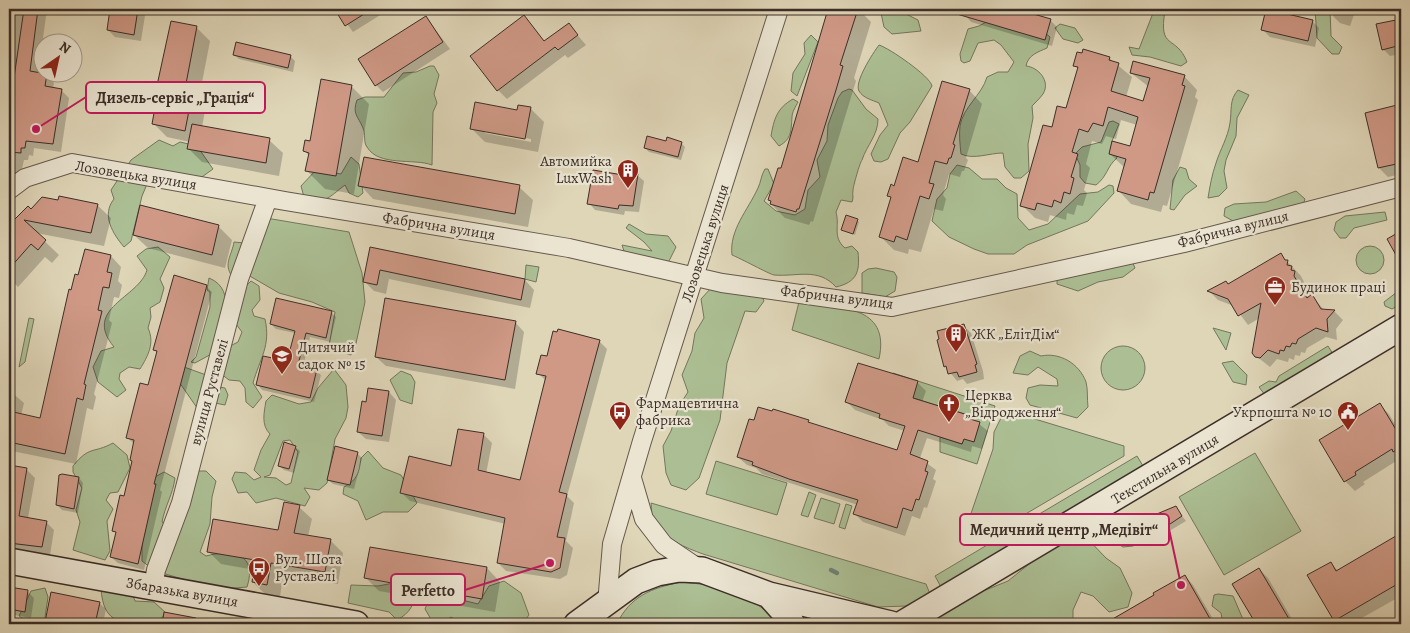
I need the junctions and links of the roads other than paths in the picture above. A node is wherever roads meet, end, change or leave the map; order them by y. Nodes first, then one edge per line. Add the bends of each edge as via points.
1 (779, 9) edge
2 (1401, 187) edge
3 (9, 190) edge
4 (268, 198) junction
5 (694, 276) junction
6 (1401, 327) edge
7 (632, 478) junction
8 (9, 561) edge
9 (702, 570) junction
10 (153, 587) junction
11 (769, 595) junction
12 (605, 614) edge
13 (356, 624) edge
14 (577, 624) edge
15 (792, 624) edge
16 (891, 624) edge
17 (902, 624) edge

1 - 5 street, Лозовецька вулиця
2 - 5 street, Фабрична вулиця via 1184,243 892,306 722,283
3 - 4 street, Лозовецька вулиця via 25,178 72,163
4 - 5 street, Фабрична вулиця via 569,248
4 - 10 street, вулиця Руставелі via 239,279 180,503
5 - 7 street, Лозовецька вулиця
6 - 17 street, Текстильна вулиця
7 - 9 street via 644,519 664,544
7 - 12 street, Лозовецька вулиця via 612,544
8 - 10 street, Збаразька вулиця
9 - 11 street
9 - 12 street via 679,569 636,580
10 - 13 street, Збаразька вулиця
11 - 15 street
11 - 16 street
12 - 14 street

